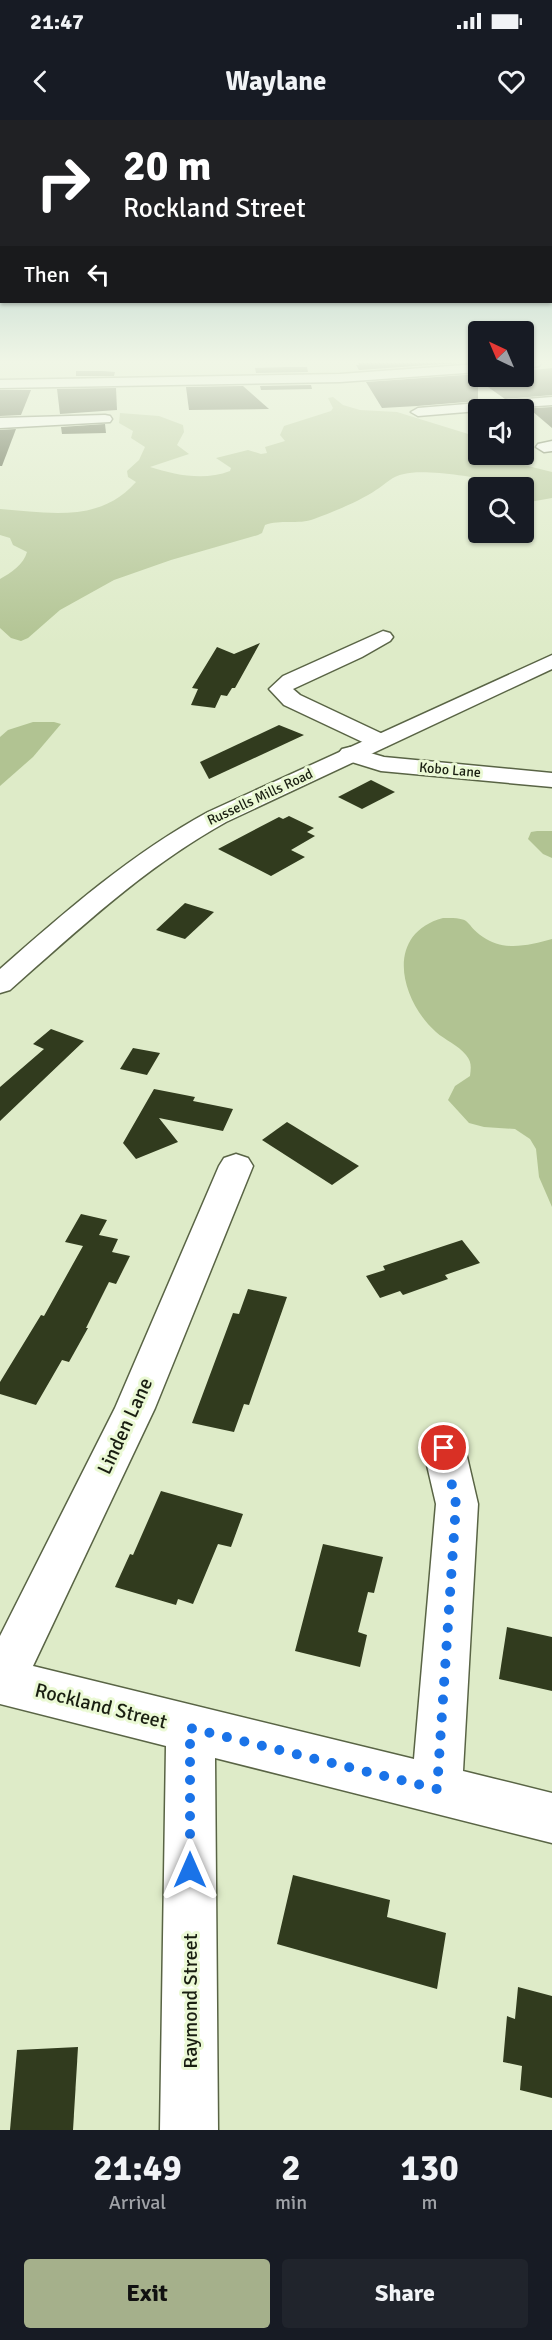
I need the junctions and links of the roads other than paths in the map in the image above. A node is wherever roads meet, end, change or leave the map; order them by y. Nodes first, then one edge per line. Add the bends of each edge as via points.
1 (383, 637) dead end
2 (552, 661) edge
3 (379, 741) junction
4 (350, 754) junction
5 (552, 780) edge
6 (0, 984) edge
7 (236, 1166) dead end
8 (444, 1448) dead end
9 (1, 1681) edge
10 (190, 1728) junction
11 (437, 1789) junction
12 (552, 1818) edge
13 (189, 2130) edge

1 - 3 street via 280,689 292,700
2 - 3 street, Russells Mills Road
3 - 4 street, Russells Mills Road
4 - 5 street, Kobo Lane via 381,764
4 - 6 street, Russells Mills Road via 168,843
7 - 9 street, Linden Lane via 135,1408
8 - 11 street via 456,1504
9 - 10 street, Rockland Street
10 - 11 street, Rockland Street
10 - 13 street, Raymond Street
11 - 12 street, Rockland Street

